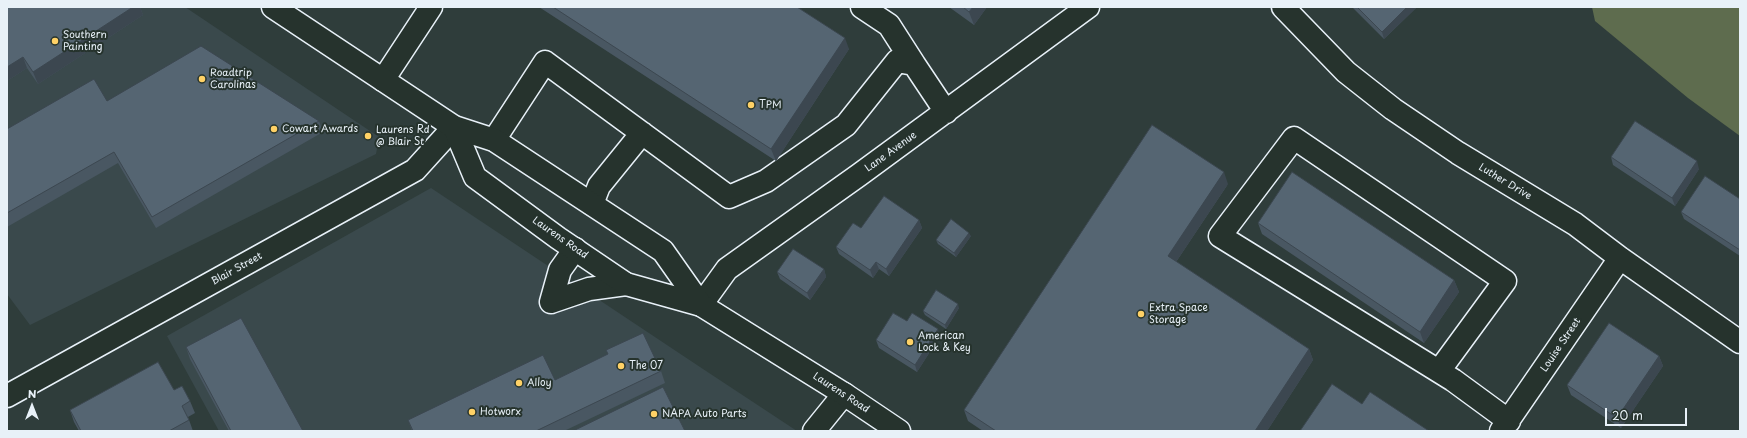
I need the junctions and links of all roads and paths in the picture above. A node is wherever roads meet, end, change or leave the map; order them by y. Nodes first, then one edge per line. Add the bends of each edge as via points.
1 (273, 7) edge
2 (431, 7) edge
3 (862, 7) edge
4 (1088, 7) edge
5 (1283, 7) edge
6 (914, 64) junction
7 (383, 80) junction
8 (946, 112) junction
9 (454, 127) junction
10 (642, 133) junction
11 (494, 140) junction
12 (592, 204) junction
13 (575, 249) junction
14 (1620, 258) junction
15 (626, 284) junction
16 (701, 305) junction
17 (1740, 342) edge
18 (1439, 371) junction
19 (844, 394) junction
20 (7, 396) edge
21 (1505, 426) edge
22 (814, 431) edge
23 (899, 431) edge

1 - 7 street, Laurens Road
2 - 7 street
3 - 6 street via 889,25
4 - 8 street, Lane Avenue
5 - 14 street, Luther Drive via 1346,72 1393,109 1458,153 1575,224
6 - 8 street
6 - 10 street via 897,61 846,125 766,181 729,197
7 - 9 street, Laurens Road
8 - 16 street, Lane Avenue via 727,269
9 - 11 street, Laurens Road
9 - 13 street, Laurens Road via 475,177
9 - 20 street, Blair Street via 415,170
10 - 11 street via 544,62
10 - 12 street via 599,186
11 - 12 street, Laurens Road
12 - 16 street, Laurens Road via 663,251
13 - 15 street, Laurens Road
13 - 15 street via 560,270 551,302 589,289
14 - 17 street, Luther Drive
14 - 21 street, Louise Street
15 - 16 street, Laurens Road
16 - 19 street, Laurens Road
18 - 18 street via 1220,236 1294,138 1505,281
18 - 21 street
19 - 22 street
19 - 23 street, Laurens Road

